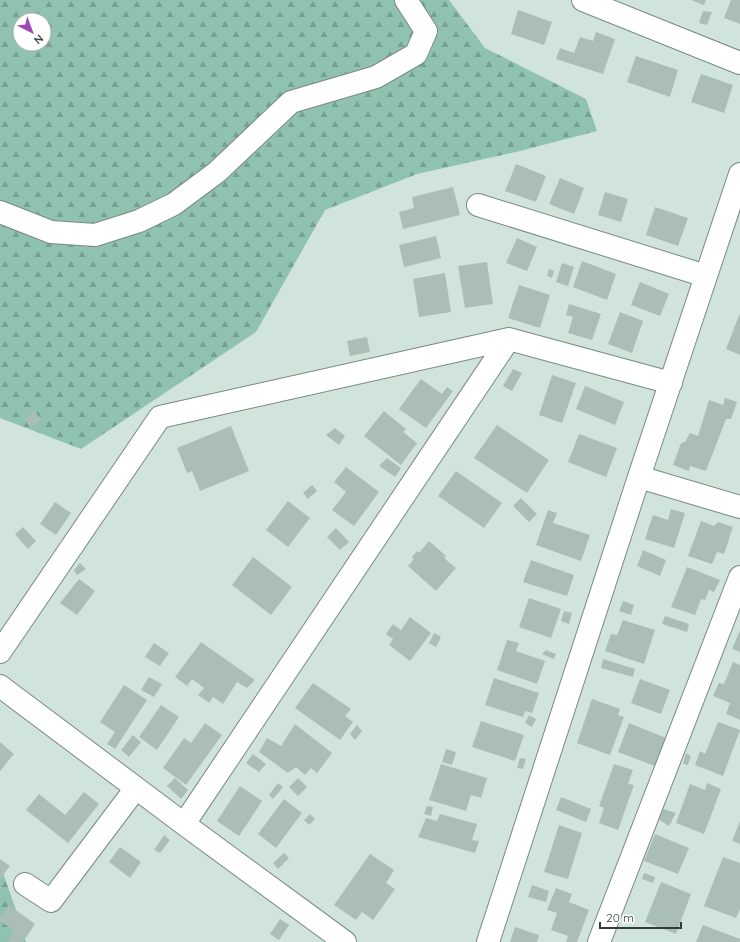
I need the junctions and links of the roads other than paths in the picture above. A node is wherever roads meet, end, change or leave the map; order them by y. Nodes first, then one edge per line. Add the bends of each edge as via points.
1 (406, 0) edge
2 (583, 0) edge
3 (740, 63) edge
4 (740, 174) edge
5 (478, 205) dead end
6 (0, 212) edge
7 (706, 276) junction
8 (509, 339) junction
9 (671, 383) junction
10 (639, 477) junction
11 (740, 507) edge
12 (740, 577) edge
13 (0, 652) edge
14 (0, 686) edge
15 (136, 788) junction
16 (184, 824) junction
17 (25, 884) dead end
18 (341, 941) edge
19 (488, 942) edge
20 (599, 942) edge

1 - 6 street via 426,31 416,54 376,78 292,102 217,172 174,204 139,221 96,235 51,232
2 - 3 street
4 - 7 street
5 - 7 street
7 - 9 street
8 - 9 street
8 - 13 street via 160,417
8 - 16 street
9 - 10 street
10 - 11 street
10 - 19 street
12 - 20 street
14 - 15 street
15 - 16 street
15 - 17 street via 51,901
16 - 18 street

